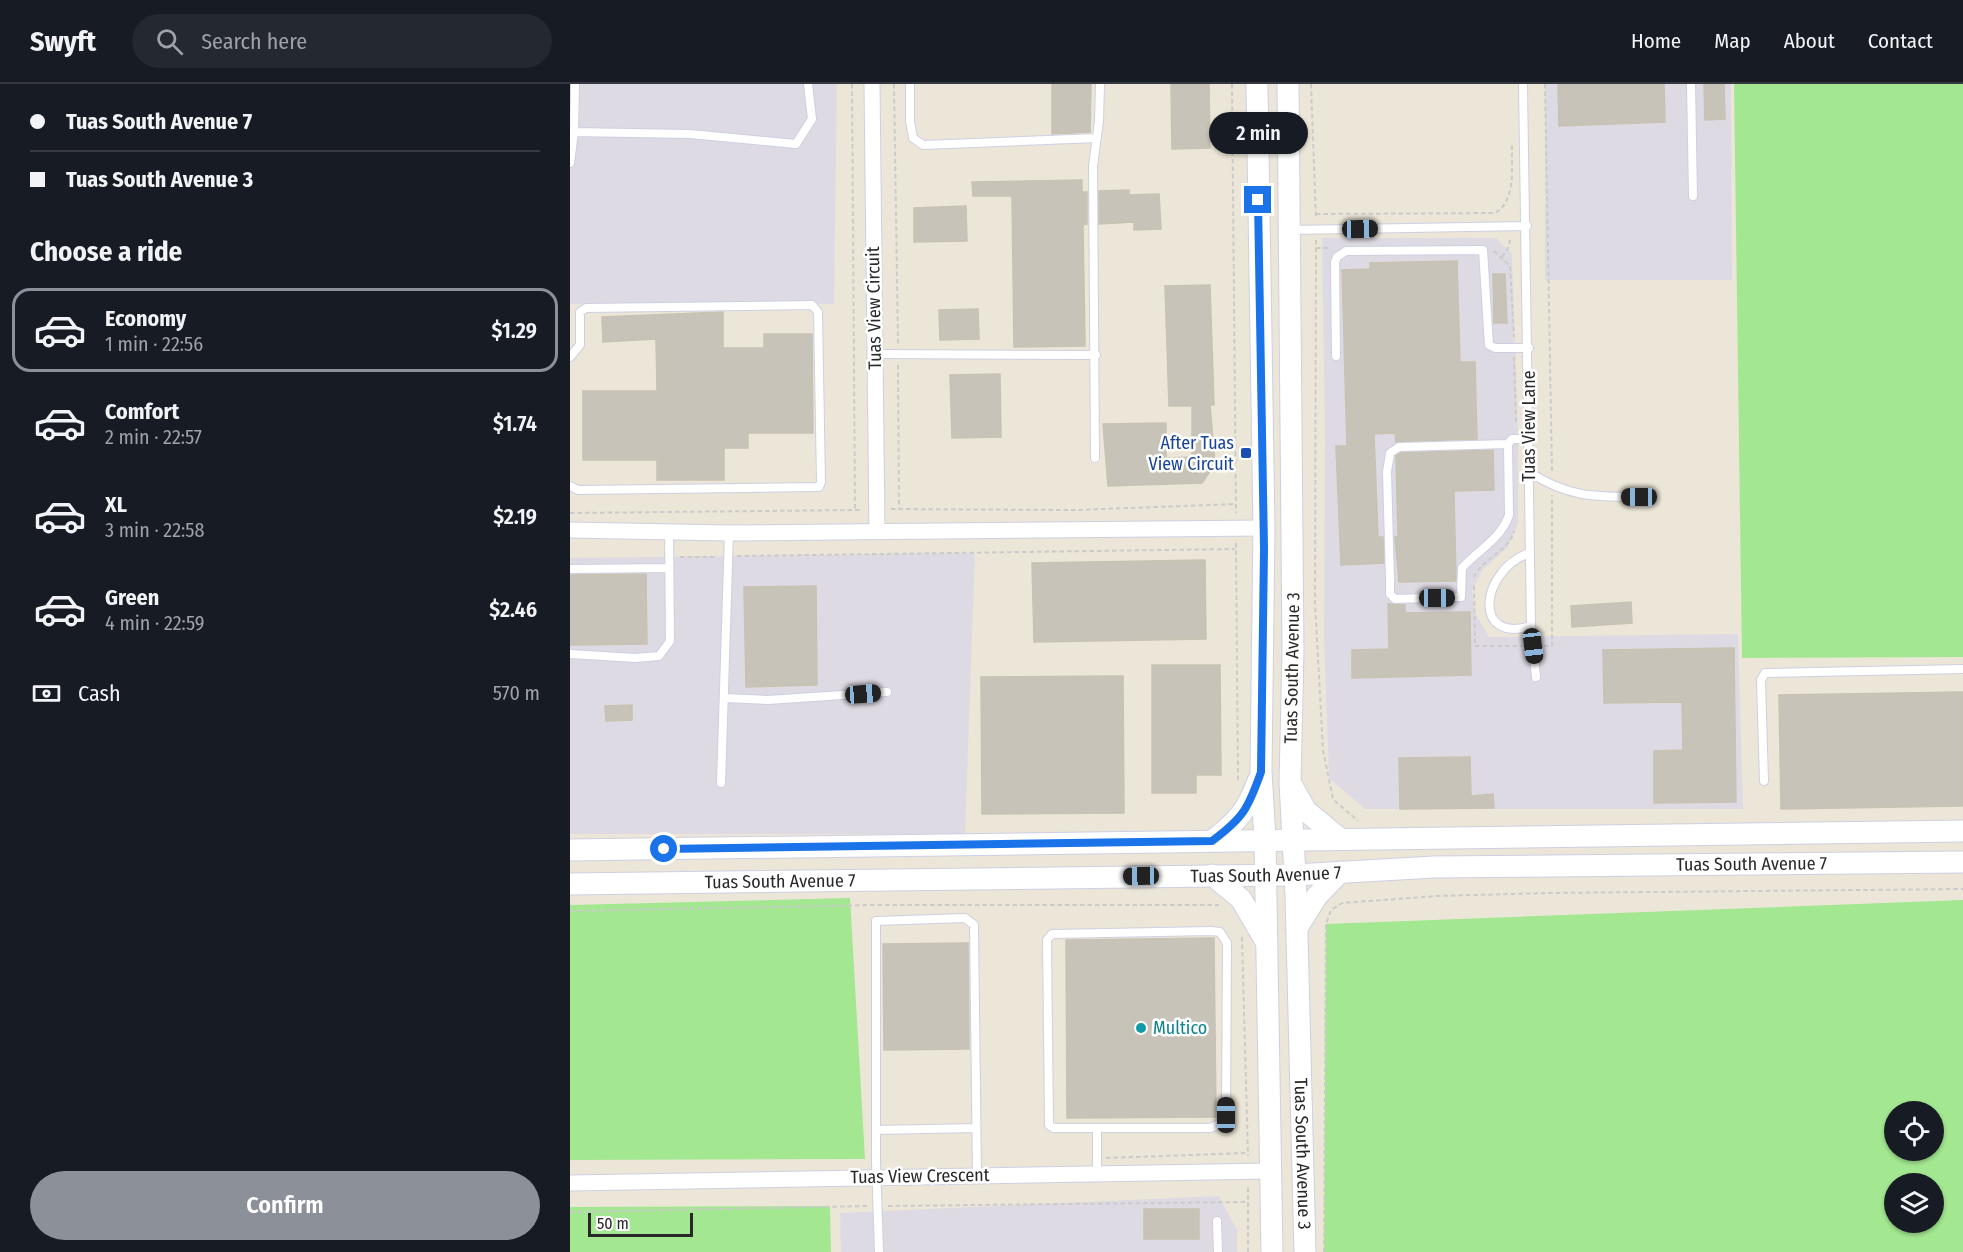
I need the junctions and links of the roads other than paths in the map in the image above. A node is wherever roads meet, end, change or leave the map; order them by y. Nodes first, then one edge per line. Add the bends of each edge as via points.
1 (575, 84) edge
2 (808, 84) edge
3 (873, 84) edge
4 (909, 84) edge
5 (1100, 84) edge
6 (1257, 84) edge
7 (1288, 84) edge
8 (1523, 84) edge
9 (1691, 84) edge
10 (574, 132) junction
11 (1097, 138) junction
12 (570, 163) edge
13 (1693, 196) dead end
14 (1527, 226) junction
15 (1290, 230) junction
16 (1528, 348) junction
17 (875, 354) junction
18 (1096, 355) junction
19 (1336, 356) dead end
20 (570, 357) edge
21 (1529, 439) junction
22 (1508, 444) junction
23 (1095, 458) dead end
24 (1529, 472) junction
25 (572, 488) edge
26 (1639, 497) dead end
27 (1264, 528) junction
28 (570, 530) edge
29 (669, 531) junction
30 (877, 532) junction
31 (729, 533) junction
32 (1529, 553) junction
33 (669, 568) junction
34 (570, 569) edge
35 (1531, 626) junction
36 (570, 654) edge
37 (1963, 669) edge
38 (1536, 676) dead end
39 (887, 692) dead end
40 (724, 698) junction
41 (1261, 772) junction
42 (1764, 781) dead end
43 (721, 783) dead end
44 (1290, 783) junction
45 (1963, 831) edge
46 (1292, 838) junction
47 (1339, 838) junction
48 (1265, 839) junction
49 (1212, 841) junction
50 (570, 850) edge
51 (1963, 862) edge
52 (1340, 872) junction
53 (1212, 875) junction
54 (1265, 875) junction
55 (1295, 875) junction
56 (570, 884) edge
57 (1295, 933) junction
58 (1267, 943) junction
59 (976, 1128) junction
60 (1097, 1128) junction
61 (876, 1130) junction
62 (1270, 1171) junction
63 (1097, 1173) junction
64 (977, 1176) junction
65 (877, 1177) junction
66 (570, 1183) edge
67 (1217, 1221) dead end
68 (879, 1252) edge
69 (1218, 1252) edge
70 (1272, 1252) edge
71 (1305, 1252) edge

1 - 10 lane
2 - 10 lane via 812,119 796,144 690,134
3 - 17 street, Tuas View Circuit
4 - 11 lane via 913,138 922,146
5 - 11 lane
6 - 27 street, Tuas South Avenue 3
7 - 15 street, Tuas South Avenue 3
8 - 14 lane, Tuas View Lane
9 - 13 lane
10 - 12 lane
11 - 18 lane via 1093,166
14 - 15 lane
14 - 16 lane, Tuas View Lane
15 - 44 street, Tuas South Avenue 3
16 - 19 lane via 1491,347 1487,341 1483,250 1346,250 1335,262
16 - 21 lane, Tuas View Lane
17 - 18 lane
17 - 30 street, Tuas View Circuit
18 - 23 lane
20 - 25 lane via 580,345 580,312 586,308 812,305 818,312 819,487
21 - 22 lane via 1516,439
21 - 24 lane, Tuas View Lane
22 - 22 lane via 1399,447 1390,453 1390,594 1395,599 1461,597 1462,568 1506,524
24 - 26 lane via 1552,487 1573,494
24 - 32 lane, Tuas View Lane
27 - 30 street
27 - 41 street, Tuas South Avenue 3
28 - 29 street
29 - 31 street
29 - 33 lane
30 - 31 street
31 - 40 lane
32 - 35 lane, Tuas View Lane
32 - 35 lane via 1508,564 1498,575 1489,606 1494,620 1501,625 1522,629
33 - 34 lane
33 - 36 lane via 670,641 659,656
35 - 38 lane, Tuas View Lane
37 - 42 lane via 1765,674 1761,680
39 - 40 lane via 768,700
40 - 43 lane
41 - 48 street, Tuas South Avenue 3
41 - 49 street via 1242,816
44 - 46 street, Tuas South Avenue 3
44 - 47 street via 1306,811
45 - 47 street, Tuas South Avenue 7
46 - 47 street, Tuas South Avenue 7
46 - 48 street, Tuas South Avenue 7
46 - 55 street, Tuas South Avenue 3
48 - 49 street, Tuas South Avenue 7
48 - 54 street, Tuas South Avenue 3
49 - 50 street, Tuas South Avenue 7
51 - 52 street, Tuas South Avenue 7 via 1434,867
52 - 55 street, Tuas South Avenue 7
52 - 57 street via 1312,902
53 - 54 street, Tuas South Avenue 7
53 - 56 street, Tuas South Avenue 7
53 - 58 street via 1241,899
54 - 55 street, Tuas South Avenue 7
54 - 58 street, Tuas South Avenue 3
55 - 57 street, Tuas South Avenue 3
57 - 71 street, Tuas South Avenue 3
58 - 62 street, Tuas South Avenue 3
59 - 61 lane
59 - 61 lane via 974,925 965,918 880,920 875,924
59 - 64 lane
60 - 60 lane via 1210,1128 1222,1123 1226,1115 1227,943 1220,932 1052,934 1047,940 1047,1118 1054,1128
60 - 63 lane
61 - 65 lane
62 - 63 street, Tuas View Crescent
62 - 70 street, Tuas South Avenue 3
63 - 64 street, Tuas View Crescent
64 - 65 street, Tuas View Crescent
65 - 66 street, Tuas View Crescent
65 - 68 lane
67 - 69 lane

